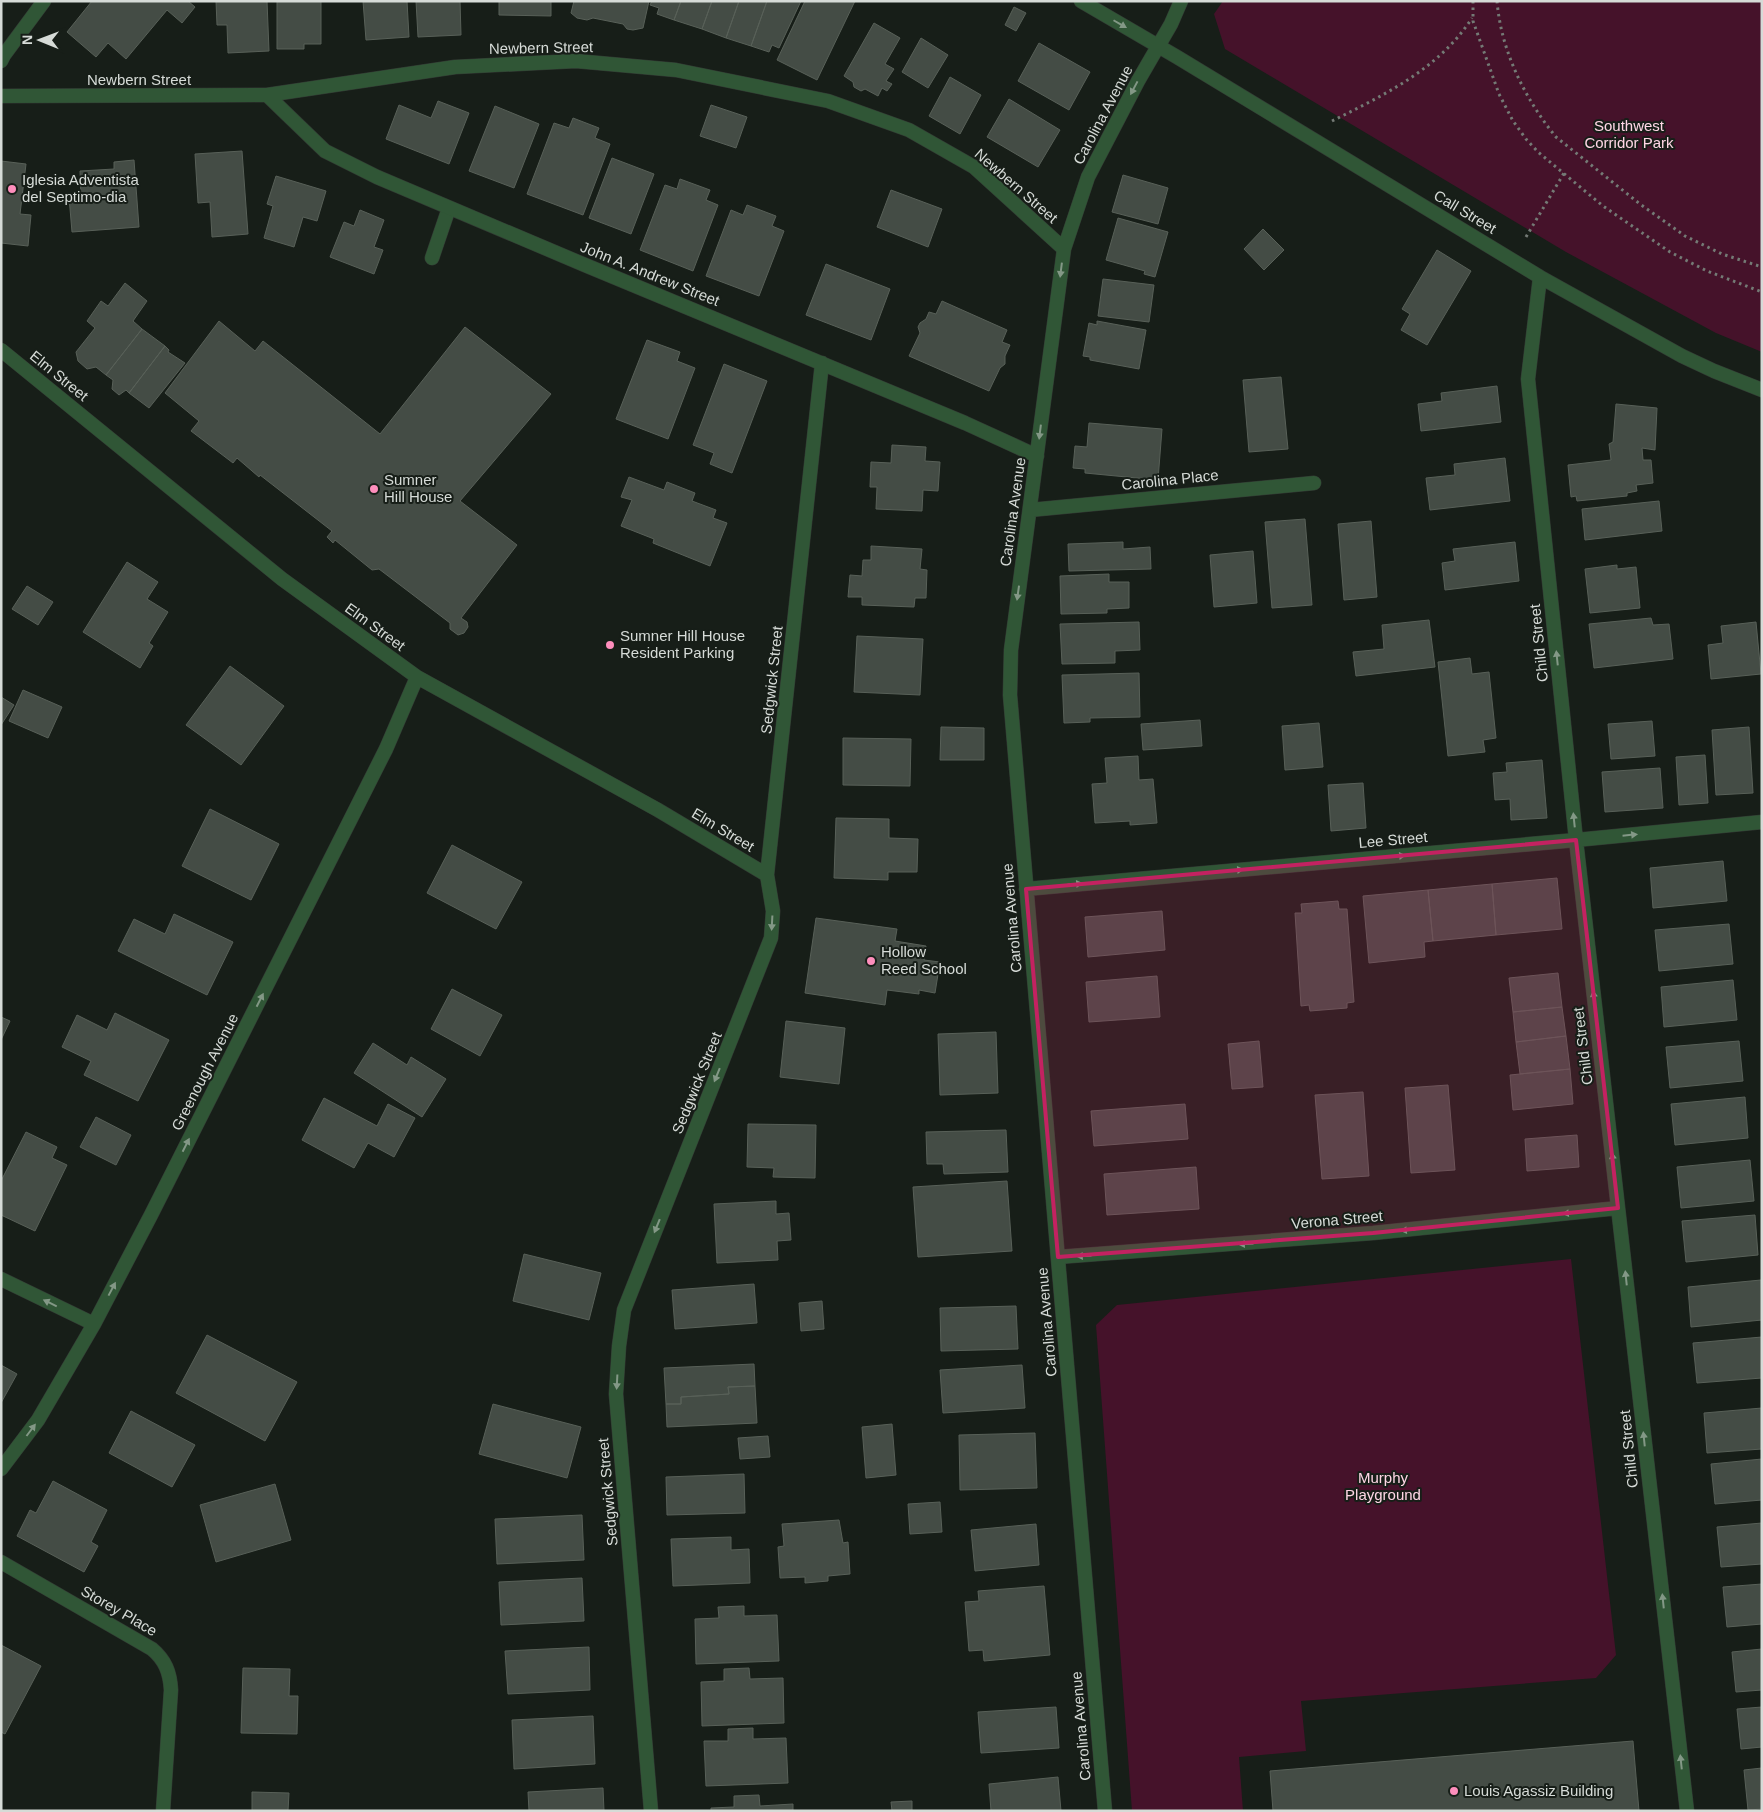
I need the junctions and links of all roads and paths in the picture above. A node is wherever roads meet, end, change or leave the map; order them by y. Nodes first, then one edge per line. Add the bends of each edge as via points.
1 (44, 1) edge
2 (1081, 1) edge
3 (1181, 1) edge
4 (1473, 1) edge
5 (1497, 1) edge
6 (1472, 18) junction
7 (1159, 46) junction
8 (1, 61) edge
9 (267, 95) junction
10 (1, 96) edge
11 (1331, 121) dead end
12 (1564, 174) junction
13 (449, 208) junction
14 (1526, 237) dead end
15 (1064, 249) junction
16 (432, 258) dead end
17 (1762, 267) edge
18 (1540, 277) junction
19 (1762, 292) edge
20 (1, 350) edge
21 (822, 363) junction
22 (1762, 390) edge
23 (1037, 456) junction
24 (1314, 483) dead end
25 (1030, 510) junction
26 (417, 677) junction
27 (1762, 822) edge
28 (1576, 840) junction
29 (767, 875) junction
30 (1026, 889) junction
31 (1618, 1208) junction
32 (1058, 1257) junction
33 (1, 1279) edge
34 (94, 1324) junction
35 (1, 1469) edge
36 (1, 1562) edge
37 (163, 1811) edge
38 (651, 1811) edge
39 (1105, 1811) edge
40 (1687, 1811) edge

1 - 8 street
2 -> 7 street, Call Street
3 - 7 street, Carolina Avenue
4 - 6 path
5 - 17 path via 1508,50 1526,94 1556,137 1684,236 1722,254
6 - 11 path via 1444,50 1410,79 1384,96
6 - 12 path via 1499,94 1514,121 1538,152
7 -> 15 street, Carolina Avenue via 1088,177
7 - 18 street, Call Street
9 - 10 street, Newbern Street
9 - 13 street, John A. Andrew Street via 325,151
9 - 15 street, Newbern Street via 455,67 576,61 676,70 828,101 909,130 974,168
12 - 14 path
12 - 19 path via 1603,206 1670,252 1707,271
13 - 16 street
13 - 21 street, John A. Andrew Street
15 -> 23 street, Carolina Avenue
18 - 22 street, Call Street via 1682,356
28 -> 18 street, Child Street via 1528,379
20 - 26 street, Elm Street via 282,579
21 - 23 street, John A. Andrew Street
21 - 29 street, Sedgwick Street
23 - 25 street, Carolina Avenue
24 - 25 street, Carolina Place
25 -> 30 street, Carolina Avenue via 1011,650 1010,695
26 - 29 street, Elm Street via 658,810
34 -> 26 street, Greenough Avenue via 386,749
28 -> 27 street, Lee Street
30 -> 28 street, Lee Street
31 -> 28 street, Child Street
29 -> 38 street, Sedgwick Street via 773,911 771,938 624,1310 618,1346 616,1394
30 - 32 street, Carolina Avenue
31 -> 32 street, Verona Street via 1364,1234
40 -> 31 street, Child Street
32 - 39 street, Carolina Avenue
34 -> 33 street
35 -> 34 street, Greenough Avenue via 38,1420
36 - 37 street, Storey Place via 152,1649 163,1660 170,1678 170,1696

